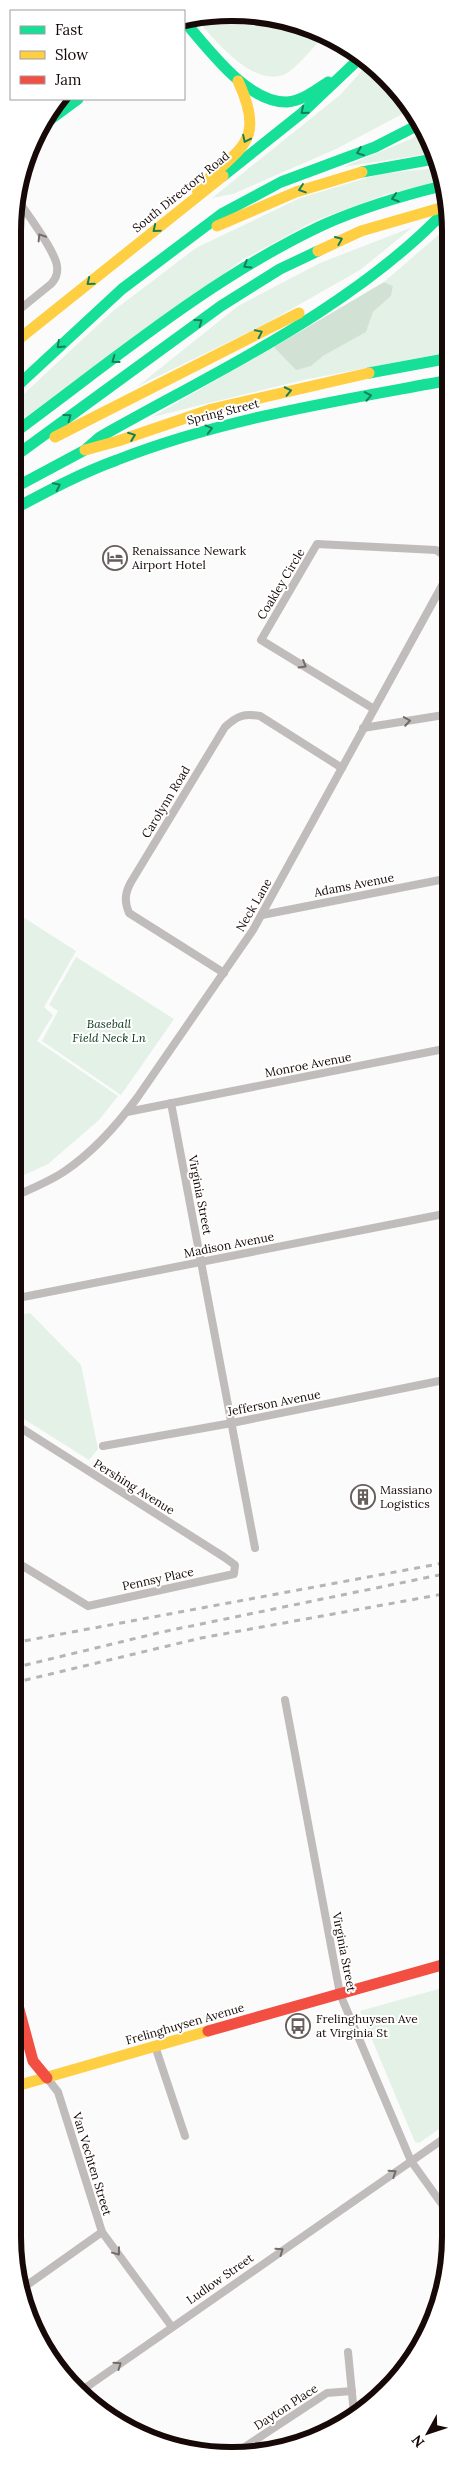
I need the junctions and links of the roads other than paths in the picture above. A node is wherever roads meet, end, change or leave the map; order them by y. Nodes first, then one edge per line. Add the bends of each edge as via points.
1 (188, 25) edge
2 (355, 62) edge
3 (355, 62) edge
4 (236, 77) junction
5 (77, 100) edge
6 (58, 114) edge
7 (414, 127) edge
8 (429, 160) edge
9 (437, 187) edge
10 (184, 206) junction
11 (23, 208) edge
12 (440, 209) edge
13 (441, 214) edge
14 (136, 278) junction
15 (361, 282) junction
16 (21, 308) edge
17 (21, 336) edge
18 (442, 360) edge
19 (28, 375) junction
20 (21, 380) edge
21 (21, 382) edge
22 (442, 382) edge
23 (21, 428) edge
24 (86, 450) junction
25 (21, 452) edge
26 (21, 457) edge
27 (21, 484) edge
28 (21, 505) edge
29 (442, 554) edge
30 (442, 586) edge
31 (374, 709) junction
32 (442, 715) edge
33 (363, 728) junction
34 (342, 768) junction
35 (442, 880) edge
36 (262, 915) junction
37 (224, 973) junction
38 (442, 1050) edge
39 (171, 1103) junction
40 (127, 1112) junction
41 (21, 1194) edge
42 (442, 1214) edge
43 (201, 1262) junction
44 (21, 1297) edge
45 (442, 1380) edge
46 (232, 1423) junction
47 (21, 1428) edge
48 (103, 1446) dead end
49 (255, 1548) dead end
50 (21, 1565) edge
51 (234, 1574) joint
52 (285, 1700) dead end
53 (442, 1965) edge
54 (340, 1994) junction
55 (21, 2016) edge
56 (155, 2046) junction
57 (47, 2078) junction
58 (21, 2086) edge
59 (184, 2136) dead end
60 (442, 2140) edge
61 (411, 2161) junction
62 (442, 2204) edge
63 (102, 2232) junction
64 (27, 2285) edge
65 (172, 2327) junction
66 (348, 2352) dead end
67 (86, 2388) edge
68 (352, 2391) junction
69 (353, 2407) edge
70 (246, 2446) edge

1 - 4 main road
2 - 4 main road via 310,94 287,102 264,98
3 -> 10 main road, South Directory Road via 302,113
4 -> 10 main road via 250,108 251,121 246,140 235,156 207,178
5 - 6 main road
7 -> 14 main road via 384,143 291,177 246,199 215,218
8 -> 14 main road via 354,173 285,195 196,237
9 -> 23 main road via 345,215 257,259
10 -> 17 main road, South Directory Road
16 -> 11 street via 51,284 58,270 53,255
25 -> 12 main road via 220,306 280,269 361,231
13 - 15 main road via 408,248
14 -> 19 main road
15 - 24 main road via 272,340 100,437
26 -> 15 main road via 94,415
24 -> 18 main road via 247,400
19 - 20 main road
19 - 21 main road
28 -> 22 main road, Spring Street via 103,464 188,434
24 - 27 main road
29 -> 31 street, Coakley Circle via 436,550 318,544 261,640
30 - 31 street, Neck Lane
31 - 33 street, Neck Lane
33 -> 32 street
33 - 34 street, Neck Lane
34 - 36 street, Neck Lane
34 - 37 street, Carolynn Road via 260,716 237,716 225,727 125,892 129,913
35 - 36 street, Adams Avenue
36 - 37 street, Neck Lane
37 - 40 street, Neck Lane
38 - 39 street, Monroe Avenue
39 - 40 street
39 - 43 street, Virginia Street
40 - 41 street, Neck Lane via 93,1148 64,1172
42 - 43 street, Madison Avenue
43 - 44 street, Madison Avenue
43 - 46 street, Virginia Street
45 - 46 street, Jefferson Avenue
46 - 48 street, Jefferson Avenue
46 - 49 street, Virginia Street
47 - 51 street, Pershing Avenue via 224,1557 235,1565
50 - 51 street, Pennsy Place via 88,1606
52 - 54 street, Virginia Street
53 - 54 main road, Frelinghuysen Avenue
54 - 56 main road, Frelinghuysen Avenue
54 - 61 street, Virginia Street
55 - 57 main road via 33,2062
56 - 57 main road, Frelinghuysen Avenue
56 - 59 street
57 - 58 main road, Frelinghuysen Avenue
57 - 63 street, Van Vechten Street via 58,2092
60 - 61 street, Ludlow Street
61 - 62 street, Virginia Street
65 -> 61 street, Ludlow Street
63 - 64 street
63 -> 65 street, Van Vechten Street
67 -> 65 street, Ludlow Street
66 - 68 street
68 - 69 street
68 - 70 street, Dayton Place via 327,2393

